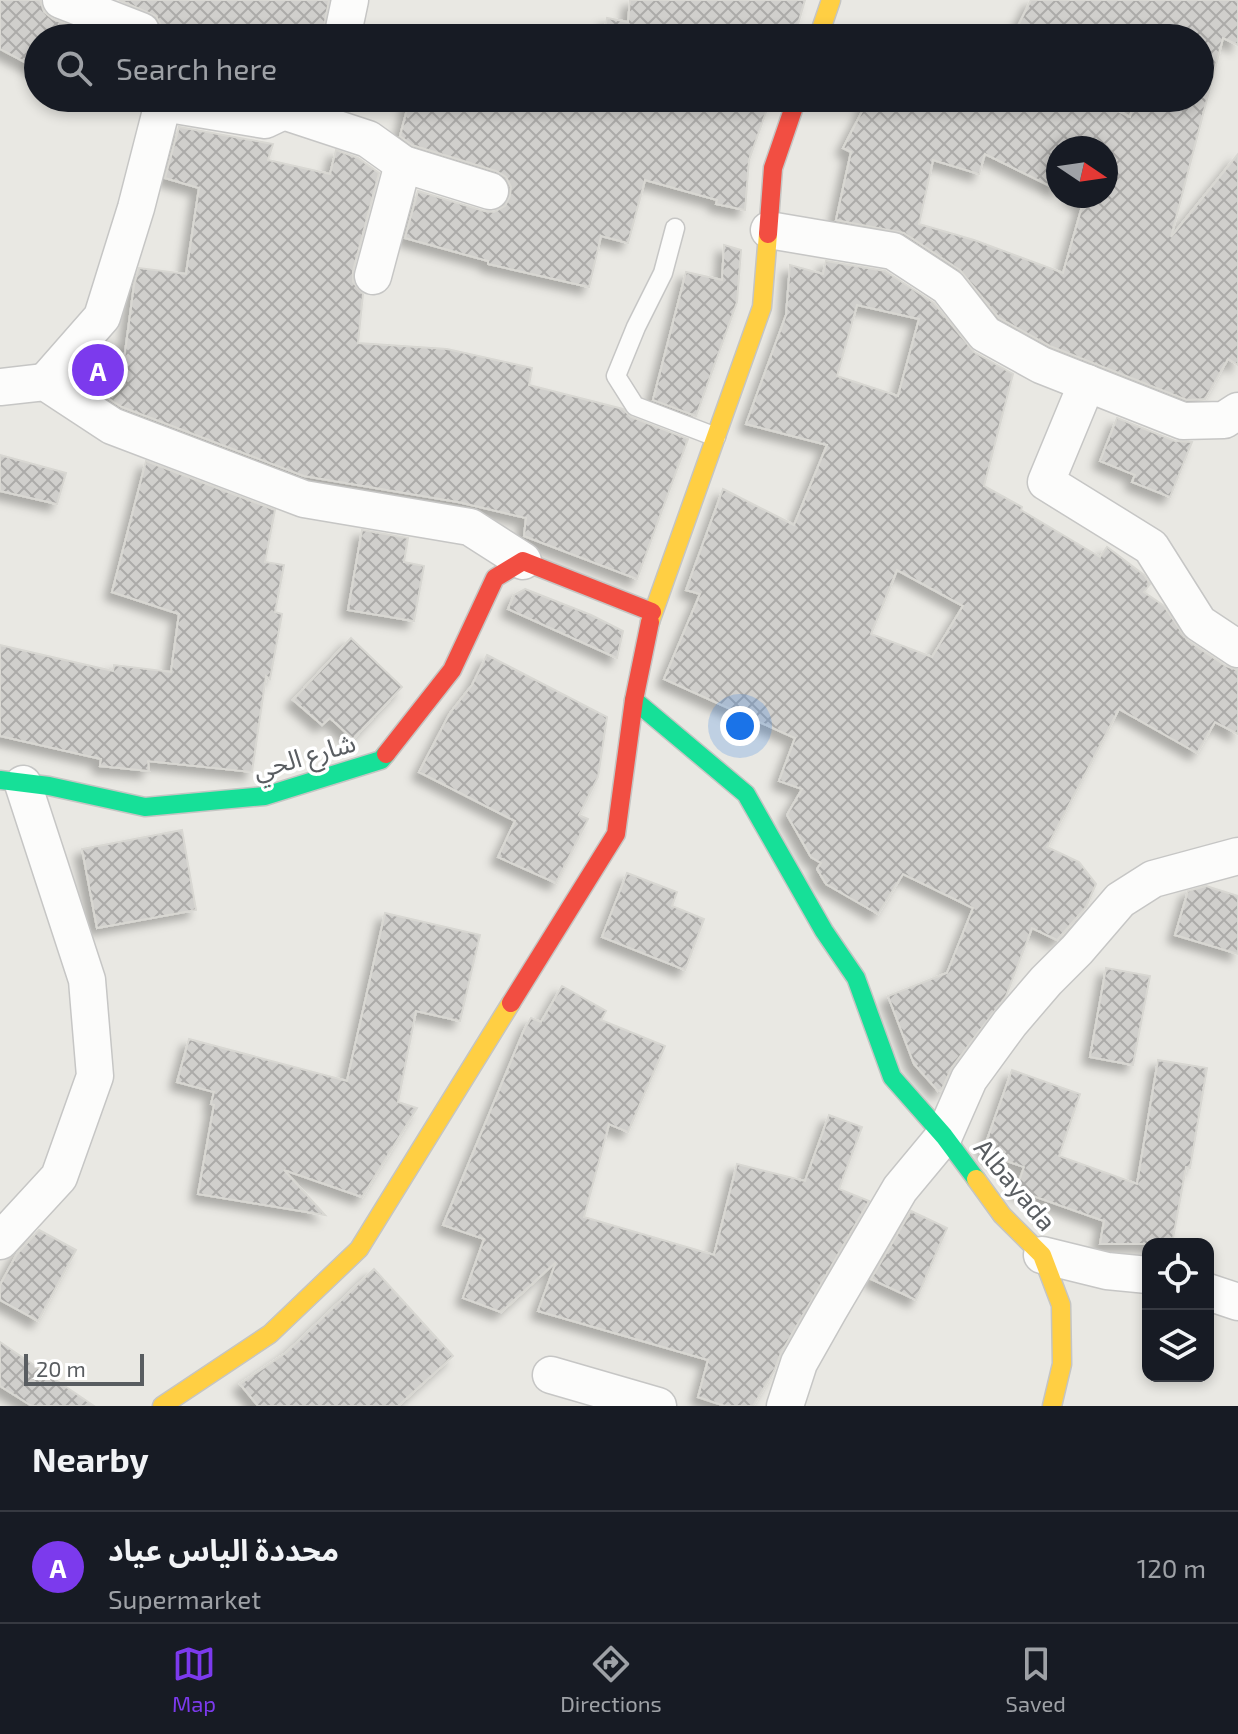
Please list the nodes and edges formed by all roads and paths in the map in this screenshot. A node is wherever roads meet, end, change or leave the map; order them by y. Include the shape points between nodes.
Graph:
1 (61, 0) edge
2 (350, 0) edge
3 (831, 0) edge
4 (123, 24) edge
5 (345, 24) edge
6 (823, 24) edge
7 (159, 112) edge
8 (224, 112) edge
9 (281, 112) edge
10 (313, 112) edge
11 (792, 112) edge
12 (403, 164) junction
13 (490, 191) dead end
14 (675, 228) dead end
15 (769, 230) junction
16 (373, 276) dead end
17 (45, 382) junction
18 (1087, 383) junction
19 (0, 387) edge
20 (1238, 411) edge
21 (716, 437) junction
22 (523, 561) junction
23 (652, 612) junction
24 (1238, 649) edge
25 (634, 700) junction
26 (12, 782) edge
27 (1238, 856) edge
28 (944, 1136) junction
29 (0, 1241) edge
30 (1042, 1255) junction
31 (1142, 1274) edge
32 (1214, 1294) edge
33 (1238, 1302) edge
34 (551, 1375) dead end
35 (162, 1406) edge
36 (658, 1406) edge
37 (785, 1406) edge
38 (1052, 1406) edge

1 - 4 street
2 - 5 street
3 - 6 street
7 - 17 street via 102,317
8 - 9 street via 265,120
10 - 12 street via 368,139
11 - 15 street via 773,168
12 - 13 street
12 - 16 street
14 - 21 lane via 663,273 616,376 635,406
15 - 18 street via 893,251 948,287 985,334
15 - 21 street via 762,307
17 - 19 street
17 - 22 street via 112,426 304,499 470,527
18 - 20 street via 1183,421 1224,420
18 - 24 street via 1046,482 1151,547 1199,623
21 - 23 street
22 - 23 street
22 - 26 street, شارع الحي via 495,578 452,670 381,760 265,796 145,807
23 - 25 street
25 - 28 street, Albayada via 746,794 856,978 892,1077
25 - 35 street via 616,834 359,1249 270,1334
26 - 29 street via 87,980 95,1076 59,1177
27 - 28 street via 1153,879 1120,900 1010,1023 969,1079
28 - 30 street, Albayada via 1002,1215
28 - 37 street via 900,1189 799,1363
30 - 31 street
30 - 38 street, Albayada via 1061,1305 1062,1364
32 - 33 street
34 - 36 street

